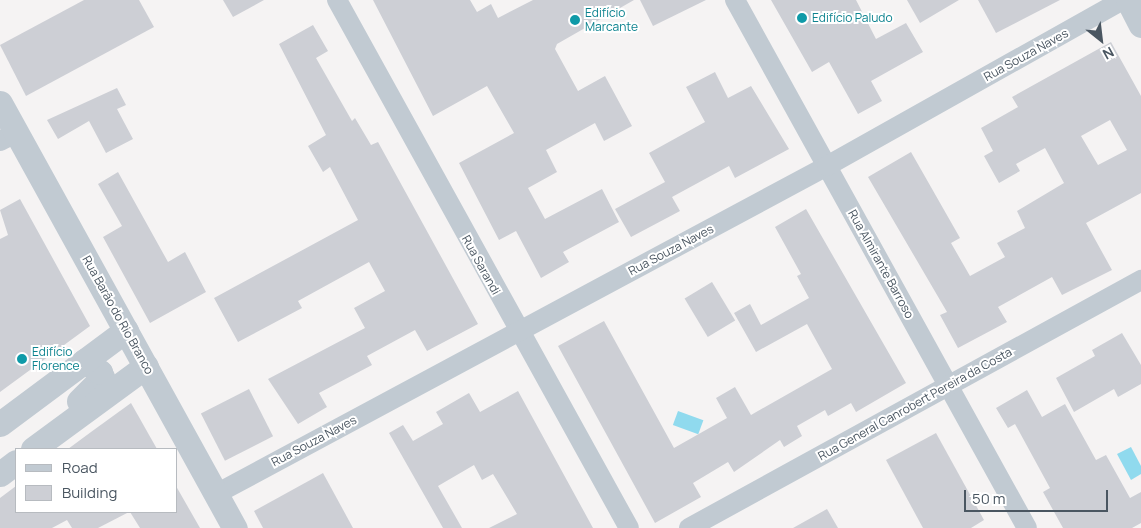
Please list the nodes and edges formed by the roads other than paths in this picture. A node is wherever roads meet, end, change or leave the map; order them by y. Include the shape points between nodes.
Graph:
1 (337, 0) edge
2 (736, 0) edge
3 (1123, 0) edge
4 (1128, 0) edge
5 (1141, 25) edge
6 (0, 103) edge
7 (8, 137) edge
8 (827, 166) junction
9 (1141, 280) edge
10 (126, 330) junction
11 (517, 332) junction
12 (85, 361) junction
13 (146, 366) junction
14 (948, 386) junction
15 (0, 424) edge
16 (30, 448) edge
17 (34, 448) edge
18 (15, 463) edge
19 (0, 474) edge
20 (216, 494) junction
21 (235, 528) edge
22 (629, 528) edge
23 (689, 528) edge
24 (1027, 528) edge

1 - 11 street, Rua Sarandi
2 - 8 street, Rua Almirante Barroso
3 - 8 street, Rua Souza Naves
4 - 5 street
6 - 7 street, Rua Barão do Rio Branco
7 - 10 street, Rua Barão do Rio Branco
8 - 11 street, Rua Souza Naves
8 - 14 street, Rua Almirante Barroso
9 - 14 street, Rua General Canrobert Pereira da Costa
10 - 12 street
10 - 13 street, Rua Barão do Rio Branco
11 - 20 street, Rua Souza Naves
11 - 22 street, Rua Sarandi
12 - 15 street
12 - 16 street via 100,372 100,385 54,419
13 - 17 street
13 - 20 street, Rua Barão do Rio Branco
14 - 23 street, Rua General Canrobert Pereira da Costa
14 - 24 street, Rua Almirante Barroso
18 - 19 street
20 - 21 street, Rua Barão do Rio Branco

